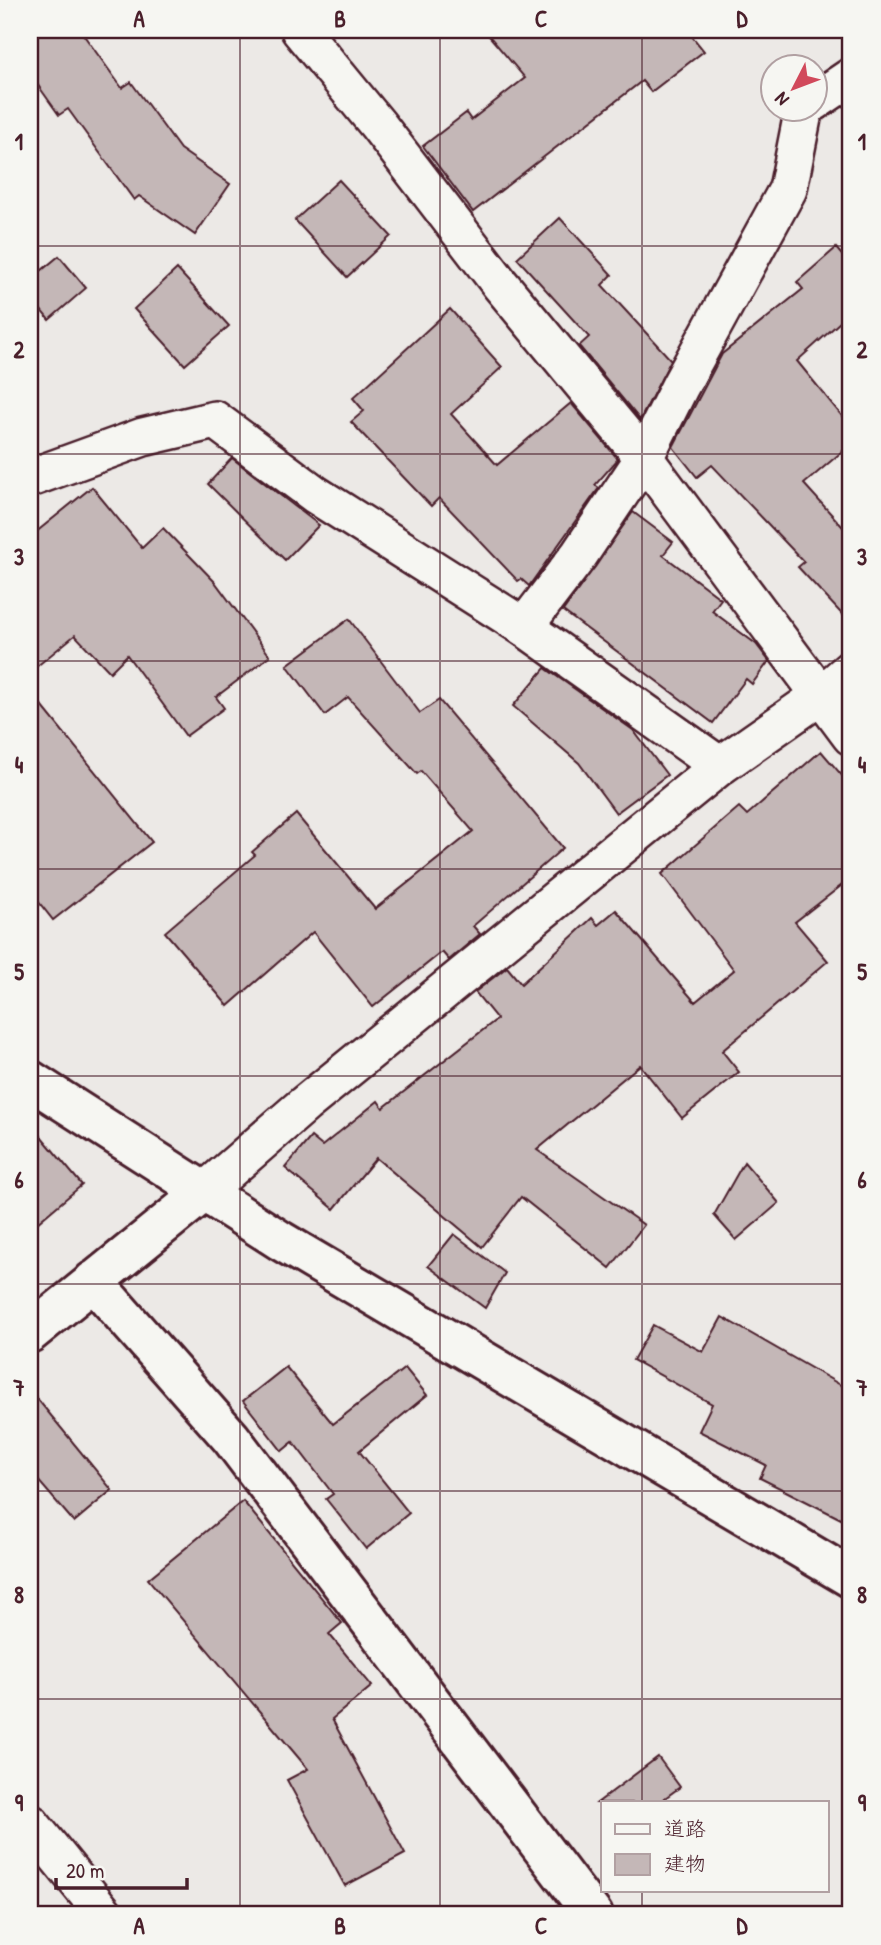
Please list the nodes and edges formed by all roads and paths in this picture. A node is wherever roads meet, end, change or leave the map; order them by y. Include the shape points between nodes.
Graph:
1 (300, 30) edge
2 (851, 77) edge
3 (828, 93) edge
4 (801, 122) edge
5 (644, 458) junction
6 (30, 478) edge
7 (524, 626) junction
8 (851, 669) edge
9 (820, 696) junction
10 (851, 736) edge
11 (720, 766) junction
12 (30, 1080) edge
13 (204, 1192) junction
14 (93, 1281) junction
15 (30, 1333) edge
16 (851, 1577) edge
17 (30, 1823) edge
18 (105, 1915) edge
19 (593, 1915) edge

1 - 5 street
2 - 3 street
4 - 5 street via 788,189
5 - 7 street
5 - 9 street
6 - 7 street via 143,437 215,420 316,495
7 - 11 street
8 - 9 street
9 - 10 street
9 - 11 street
11 - 13 street via 305,1104
12 - 13 street
13 - 14 street
13 - 16 street
14 - 15 street
14 - 19 street via 231,1438
17 - 18 street

